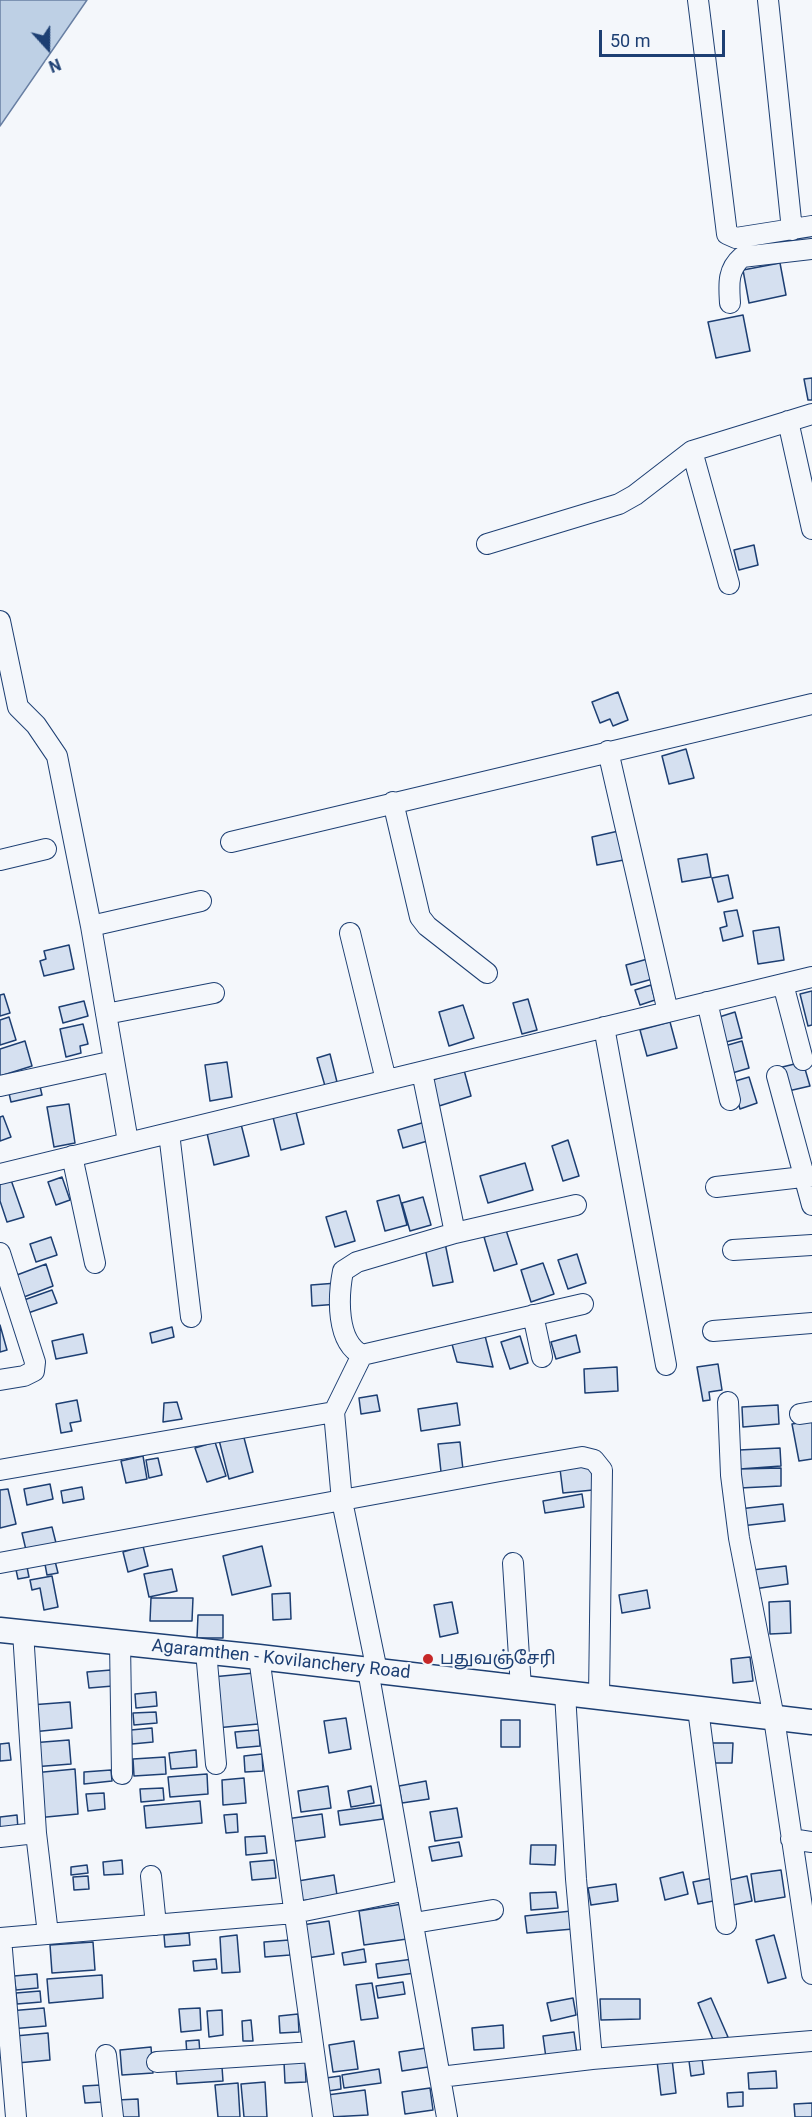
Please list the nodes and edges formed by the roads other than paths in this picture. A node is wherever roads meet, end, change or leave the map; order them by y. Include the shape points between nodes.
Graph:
1 (698, 0) edge
2 (768, 0) edge
3 (812, 226) edge
4 (792, 230) junction
5 (812, 249) edge
6 (730, 303) dead end
7 (812, 414) edge
8 (788, 422) junction
9 (692, 451) junction
10 (812, 529) edge
11 (487, 544) dead end
12 (729, 584) dead end
13 (0, 621) edge
14 (812, 704) edge
15 (608, 751) junction
16 (393, 802) junction
17 (231, 842) dead end
18 (46, 849) dead end
19 (0, 860) edge
20 (201, 901) dead end
21 (91, 926) junction
22 (350, 933) dead end
23 (488, 973) dead end
24 (812, 977) edge
25 (783, 984) junction
26 (214, 993) dead end
27 (707, 1002) junction
28 (668, 1012) junction
29 (106, 1014) junction
30 (604, 1027) junction
31 (803, 1060) dead end
32 (114, 1061) junction
33 (422, 1072) junction
34 (777, 1076) dead end
35 (386, 1080) junction
36 (0, 1086) edge
37 (730, 1100) dead end
38 (169, 1133) junction
39 (128, 1142) junction
40 (72, 1156) junction
41 (0, 1174) edge
42 (808, 1176) edge
43 (716, 1187) dead end
44 (812, 1204) edge
45 (576, 1205) dead end
46 (455, 1233) junction
47 (812, 1245) edge
48 (733, 1250) dead end
49 (0, 1253) edge
50 (95, 1263) dead end
51 (583, 1304) dead end
52 (533, 1315) junction
53 (191, 1317) dead end
54 (812, 1323) edge
55 (713, 1331) dead end
56 (362, 1355) junction
57 (542, 1357) dead end
58 (666, 1365) dead end
59 (0, 1380) edge
60 (728, 1402) dead end
61 (334, 1412) junction
62 (0, 1470) edge
63 (342, 1501) junction
64 (0, 1563) edge
65 (513, 1563) dead end
66 (11, 1631) edge
67 (120, 1642) junction
68 (207, 1651) junction
69 (259, 1657) junction
70 (373, 1670) junction
71 (520, 1688) junction
72 (565, 1693) junction
73 (599, 1697) junction
74 (698, 1709) junction
75 (774, 1718) junction
76 (812, 1722) edge
77 (216, 1764) dead end
78 (122, 1774) dead end
79 (36, 1833) junction
80 (0, 1837) edge
81 (791, 1839) junction
82 (812, 1842) edge
83 (151, 1876) dead end
84 (407, 1890) junction
85 (493, 1910) dead end
86 (294, 1913) junction
87 (414, 1923) junction
88 (726, 1924) dead end
89 (156, 1925) junction
90 (48, 1934) junction
91 (0, 1938) edge
92 (812, 1974) edge
93 (812, 2041) edge
94 (314, 2052) junction
95 (106, 2055) dead end
96 (592, 2059) junction
97 (157, 2062) dead end
98 (440, 2077) junction
99 (16, 2117) edge
100 (113, 2117) edge
101 (323, 2117) edge
102 (447, 2117) edge

1 - 4 street via 727,234 736,238
2 - 4 street
3 - 4 street
5 - 6 street via 742,257 731,270
7 - 8 street
8 - 9 street
8 - 10 street
9 - 11 street via 619,504
9 - 12 street
13 - 21 street via 18,707 57,756
14 - 15 street
15 - 16 street
15 - 28 street
16 - 17 street
16 - 23 street via 420,917
18 - 19 street
20 - 21 street
21 - 29 street
22 - 35 street
24 - 25 street
25 - 27 street
25 - 31 street
26 - 29 street
27 - 28 street
27 - 37 street
28 - 30 street
29 - 32 street
30 - 33 street
30 - 58 street
32 - 36 street
32 - 39 street
33 - 35 street
33 - 46 street
34 - 42 street
35 - 38 street
38 - 39 street
38 - 53 street
39 - 40 street
40 - 41 street
40 - 50 street
42 - 43 street
42 - 44 street
45 - 46 street
46 - 56 street via 357,1262 343,1271 345,1339 352,1350
47 - 48 street
49 - 59 street via 35,1362 34,1371
51 - 52 street
52 - 56 street
52 - 57 street
54 - 55 street
56 - 61 street
60 - 75 street via 731,1475 740,1538
61 - 62 street
61 - 63 street
63 - 64 street
63 - 70 street
63 - 73 street via 582,1457 594,1460 602,1470
65 - 71 street
66 - 67 main road, Agaramthen - Kovilanchery Road
66 - 79 street
67 - 68 main road, Agaramthen - Kovilanchery Road
67 - 78 street
68 - 69 main road, Agaramthen - Kovilanchery Road
68 - 77 street
69 - 70 main road, Agaramthen - Kovilanchery Road
69 - 86 street
70 - 71 main road, Agaramthen - Kovilanchery Road
70 - 84 street
71 - 72 main road, Agaramthen - Kovilanchery Road
72 - 73 main road, Agaramthen - Kovilanchery Road
72 - 96 street
73 - 74 main road, Agaramthen - Kovilanchery Road
74 - 75 main road, Agaramthen - Kovilanchery Road
74 - 88 street
75 - 76 main road, Agaramthen - Kovilanchery Road
75 - 81 street
79 - 80 street
79 - 90 street
81 - 82 street
81 - 92 street
83 - 89 street
84 - 86 street
84 - 87 street
85 - 87 street
86 - 89 street
86 - 94 street
87 - 98 street
89 - 90 street
90 - 91 street
91 - 99 street
93 - 96 street
94 - 97 street
94 - 101 street
95 - 100 street
96 - 98 street
98 - 102 street

